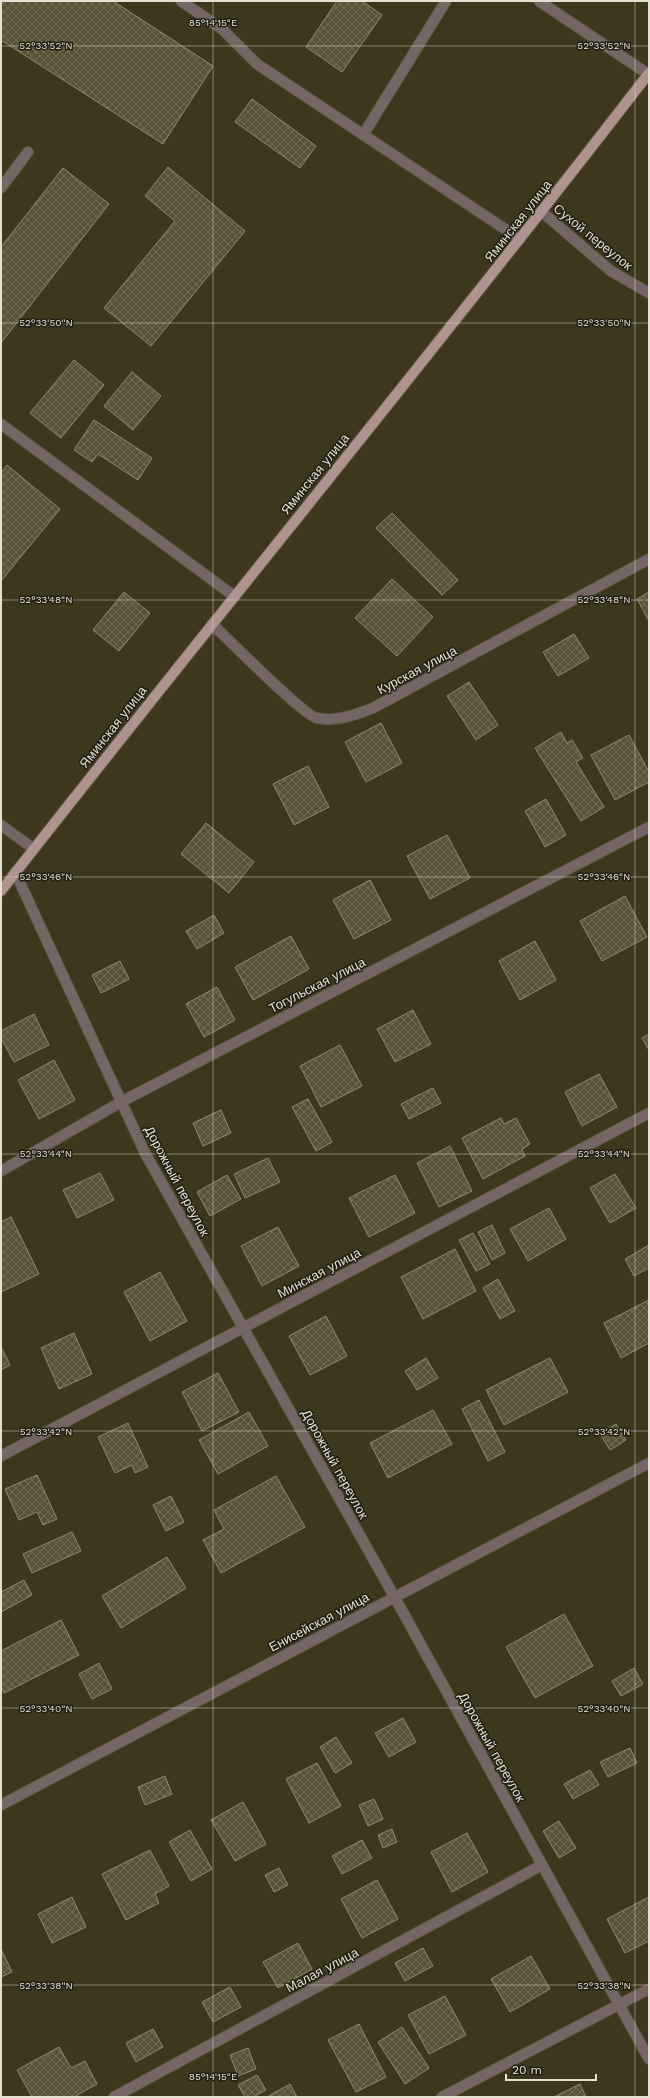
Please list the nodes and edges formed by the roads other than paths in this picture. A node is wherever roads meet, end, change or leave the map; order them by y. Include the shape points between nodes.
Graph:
1 (181, 1) edge
2 (446, 1) edge
3 (539, 1) edge
4 (649, 74) edge
5 (363, 134) junction
6 (28, 152) dead end
7 (1, 188) edge
8 (542, 212) junction
9 (520, 239) junction
10 (649, 293) edge
11 (3, 429) edge
12 (649, 559) edge
13 (234, 596) junction
14 (212, 624) junction
15 (1, 825) edge
16 (649, 827) edge
17 (34, 849) junction
18 (15, 872) junction
19 (1, 891) edge
20 (121, 1102) junction
21 (649, 1113) edge
22 (1, 1171) edge
23 (243, 1328) junction
24 (1, 1456) edge
25 (649, 1463) edge
26 (394, 1596) junction
27 (1, 1805) edge
28 (542, 1865) junction
29 (649, 1989) edge
30 (619, 2005) junction
31 (649, 2059) edge
32 (114, 2097) edge
33 (442, 2097) edge

1 - 5 street via 222,29 257,64
2 - 5 street
3 - 4 street
4 - 8 main road, Яминская улица
5 - 9 street
6 - 7 street
8 - 9 main road, Яминская улица
8 - 10 street, Сухой переулок via 611,271
9 - 13 main road, Яминская улица
11 - 13 street
12 - 14 street, Курская улица via 373,708 353,716 331,720 314,718
13 - 14 main road, Яминская улица
14 - 17 main road, Яминская улица
15 - 17 street
16 - 20 street, Тогульская улица
17 - 18 main road, Яминская улица
18 - 19 main road, Яминская улица
18 - 20 street, Дорожный переулок
20 - 22 street, Тогульская улица
20 - 23 street, Дорожный переулок via 144,1153
21 - 23 street, Минская улица
23 - 24 street, Минская улица
23 - 26 street, Дорожный переулок
25 - 26 street, Енисейская улица
26 - 27 street, Енисейская улица
26 - 28 street, Дорожный переулок
28 - 30 street, Дорожный переулок
28 - 32 street, Малая улица
29 - 30 street
30 - 31 street, Дорожный переулок
30 - 33 street

